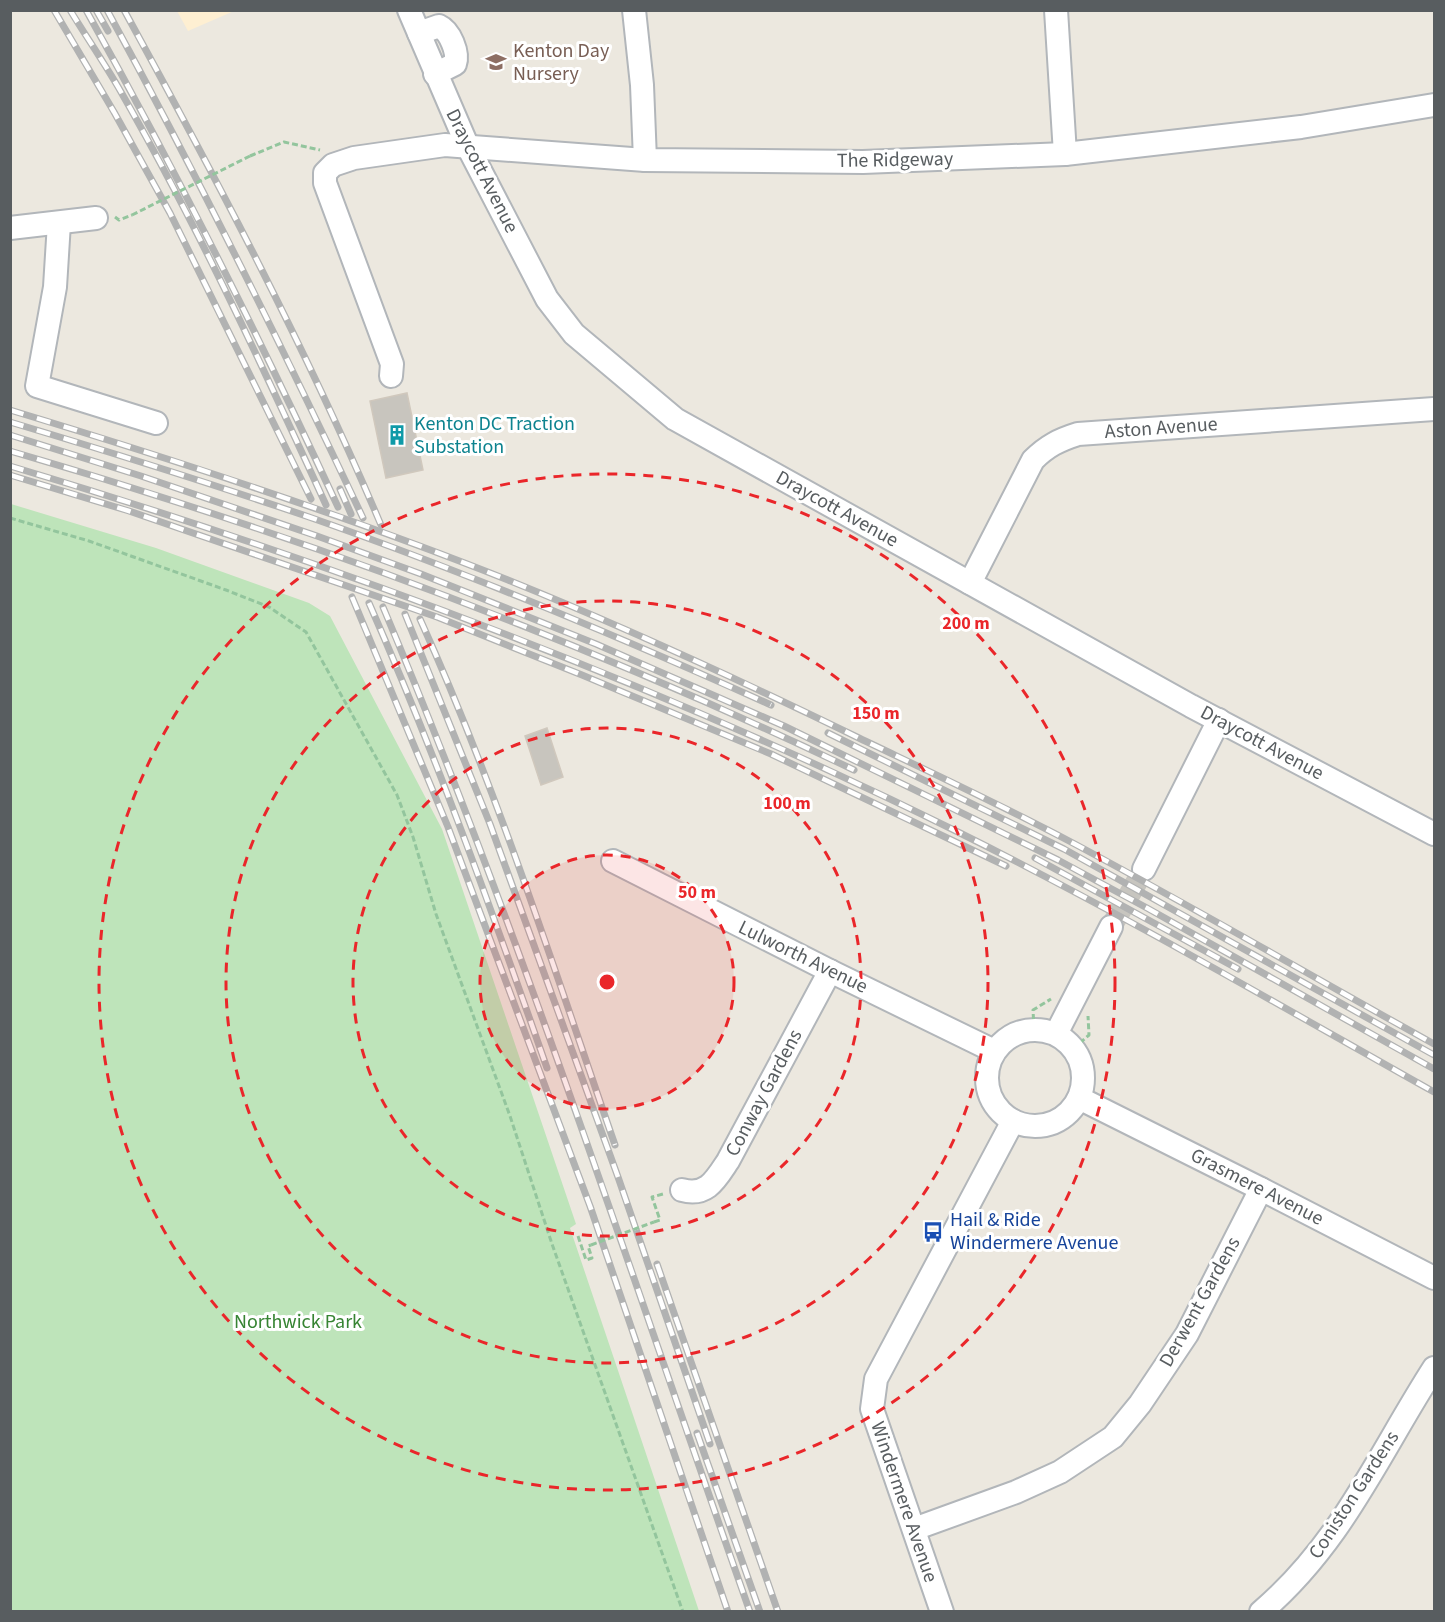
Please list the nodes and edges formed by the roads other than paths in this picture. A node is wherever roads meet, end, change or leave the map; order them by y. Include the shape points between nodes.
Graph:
1 (409, 10) edge
2 (634, 10) edge
3 (1056, 10) edge
4 (1434, 105) edge
5 (467, 145) junction
6 (1065, 154) junction
7 (645, 160) junction
8 (96, 218) dead end
9 (59, 223) junction
10 (10, 228) edge
11 (391, 376) dead end
12 (1434, 409) edge
13 (156, 423) dead end
14 (970, 583) junction
15 (1219, 720) junction
16 (1434, 834) edge
17 (613, 861) dead end
18 (1144, 869) tunnel mouth
19 (1111, 927) tunnel mouth
20 (830, 971) junction
21 (1056, 1034) junction
22 (994, 1051) junction
23 (1079, 1098) junction
24 (1013, 1121) junction
25 (1261, 1189) junction
26 (682, 1190) dead end
27 (1434, 1278) edge
28 (1434, 1368) edge
29 (914, 1529) junction
30 (942, 1611) edge
31 (1260, 1611) edge

1 - 5 street, Draycott Avenue
2 - 7 street
3 - 6 street
4 - 6 street, The Ridgeway via 1301,127
5 - 7 street, The Ridgeway
5 - 11 street, The Ridgeway via 354,158 333,165 325,173 325,183 392,364
5 - 14 street, Draycott Avenue via 547,298 574,334 675,419
6 - 7 street, The Ridgeway via 863,162
8 - 9 street
9 - 10 street
9 - 13 street via 55,287 37,386
12 - 14 street, Aston Avenue via 1078,434 1061,440 1033,460
14 - 15 street, Draycott Avenue
15 - 16 street, Draycott Avenue
15 - 18 street
17 - 20 street, Lulworth Avenue
19 - 21 street
20 - 22 street, Lulworth Avenue
20 - 26 street, Conway Gardens via 713,1184 692,1193
21 - 22 street via 1034,1029 1017,1032
21 - 23 street via 1070,1044 1079,1058 1083,1075
22 - 24 street via 986,1080 990,1097 999,1111
23 - 24 street via 1055,1122 1039,1126
23 - 25 street, Grasmere Avenue
24 - 29 street, Windermere Avenue via 876,1379 872,1409
25 - 27 street, Grasmere Avenue
25 - 29 street, Derwent Gardens via 1187,1334 1113,1437 1060,1472
28 - 31 street, Coniston Gardens via 1379,1464 1326,1543 1301,1574
29 - 30 street, Windermere Avenue

